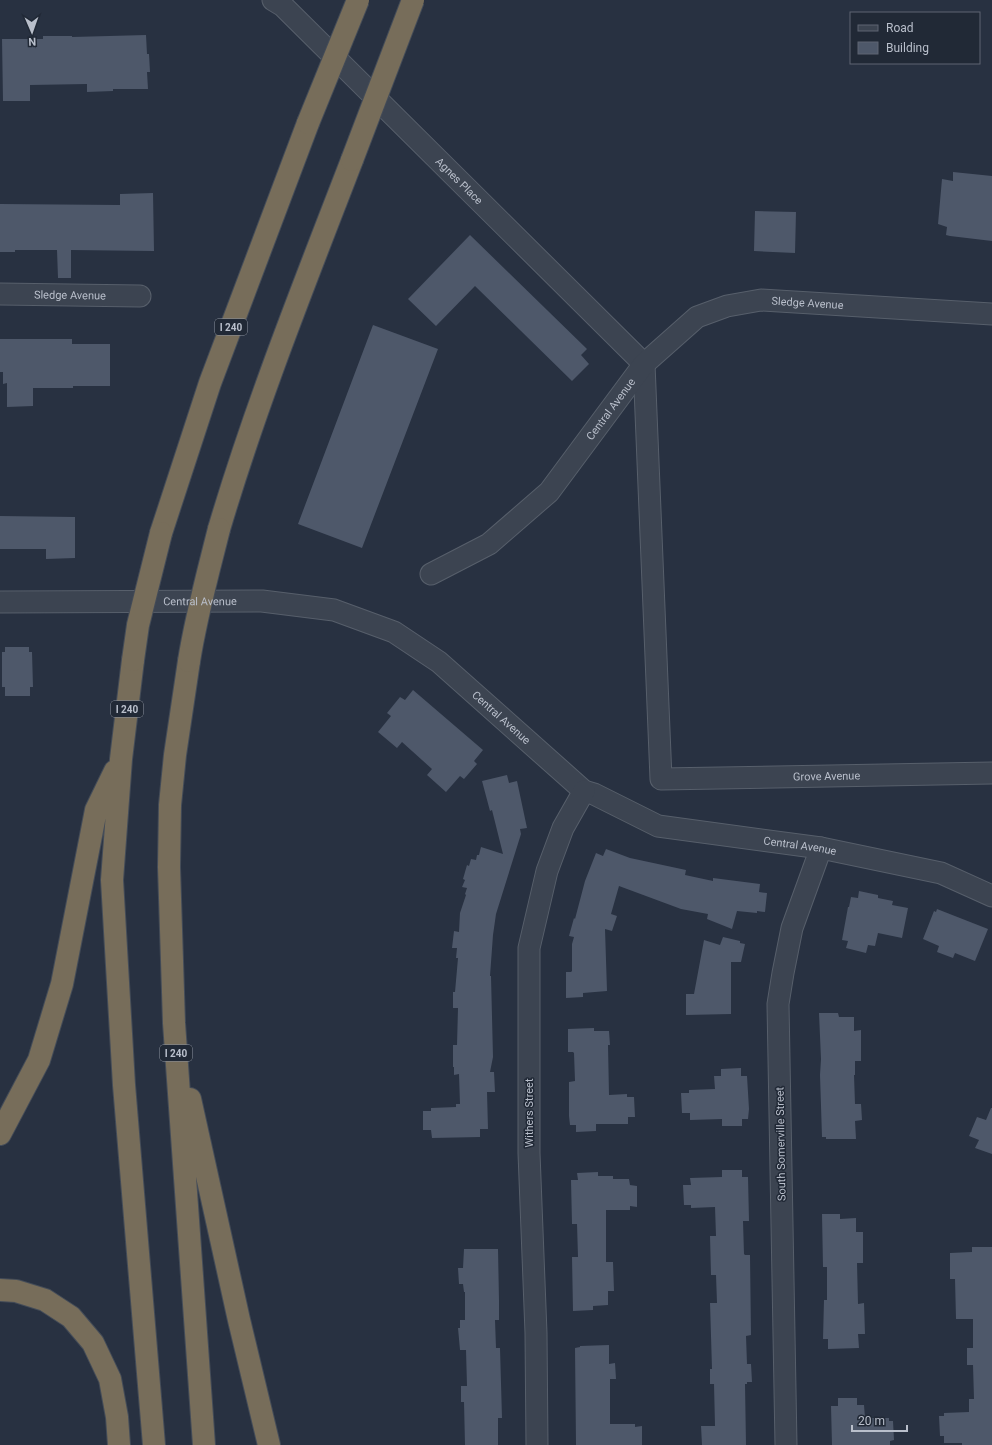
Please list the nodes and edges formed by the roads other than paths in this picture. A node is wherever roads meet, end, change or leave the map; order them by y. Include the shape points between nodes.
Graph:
1 (273, 0) edge
2 (358, 0) edge
3 (413, 0) edge
4 (0, 294) edge
5 (140, 296) dead end
6 (992, 314) edge
7 (644, 364) junction
8 (431, 574) dead end
9 (0, 602) edge
10 (121, 759) junction
11 (992, 773) edge
12 (584, 790) junction
13 (821, 848) junction
14 (992, 896) edge
15 (174, 1023) junction
16 (0, 1134) edge
17 (0, 1290) edge
18 (119, 1445) edge
19 (154, 1445) edge
20 (204, 1445) edge
21 (269, 1445) edge
22 (538, 1445) edge
23 (786, 1445) edge

1 - 7 street, Agnes Place via 283,6
2 - 10 highway, I 240, bridge via 308,123 210,383 161,533 138,625
3 - 15 highway, I 240, bridge via 235,475 202,595 189,661 170,805 169,867
4 - 5 street, Sledge Avenue
6 - 7 street, Sledge Avenue via 761,300 726,306 697,317
7 - 8 street, Central Avenue via 549,492 490,544
7 - 11 street, Grove Avenue via 662,779
9 - 12 street, Central Avenue via 262,601 334,610 394,632 439,662
10 - 16 highway via 96,810 62,984 38,1060
10 - 19 highway, I 240 via 112,880 124,1085
12 - 13 street, Central Avenue via 658,826
12 - 22 street, Withers Street via 563,828 547,871 529,948 529,1153
13 - 14 street, Central Avenue via 941,873
13 - 23 street, South Somerville Street via 792,928 778,1004
15 - 20 highway, I 240
15 - 21 highway
17 - 18 highway via 16,1291 45,1300 71,1317 94,1343 110,1379

